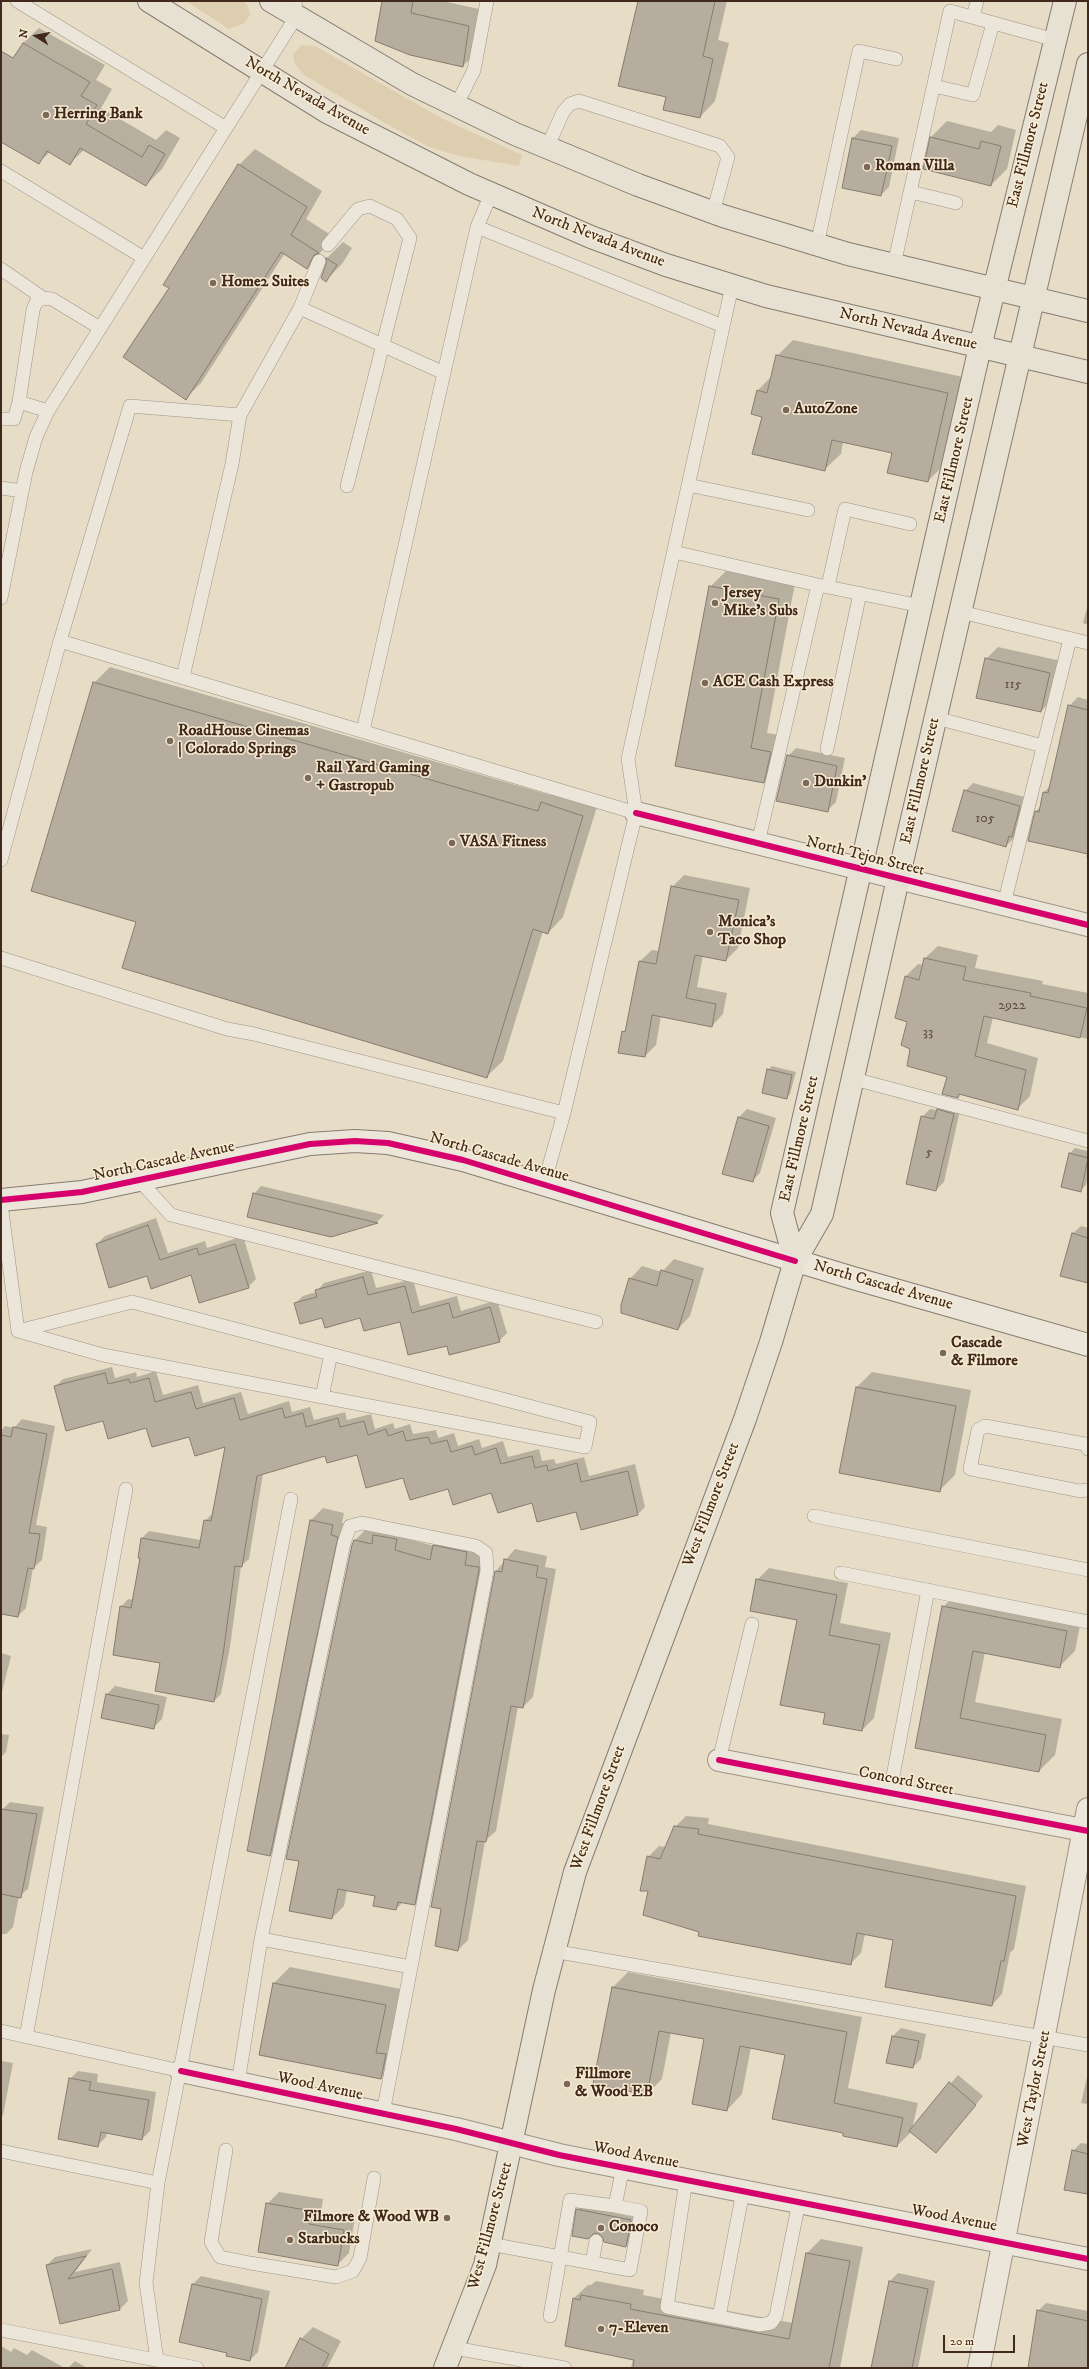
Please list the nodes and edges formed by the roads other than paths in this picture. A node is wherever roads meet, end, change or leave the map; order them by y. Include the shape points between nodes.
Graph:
1 (17, 1) edge
2 (149, 1) edge
3 (271, 1) edge
4 (487, 1) edge
5 (977, 1) edge
6 (1064, 1) edge
7 (295, 9) edge
8 (973, 17) junction
9 (992, 23) junction
10 (1055, 40) junction
11 (896, 59) dead end
12 (1088, 64) edge
13 (262, 71) junction
14 (934, 86) junction
15 (456, 106) junction
16 (226, 128) junction
17 (547, 148) junction
18 (1, 171) edge
19 (911, 192) junction
20 (491, 194) junction
21 (956, 203) dead end
22 (713, 213) junction
23 (477, 227) junction
24 (328, 245) dead end
25 (817, 245) junction
26 (144, 258) junction
27 (319, 261) dead end
28 (894, 265) junction
29 (1, 269) edge
30 (732, 286) junction
31 (994, 289) junction
32 (43, 298) junction
33 (1034, 298) junction
34 (300, 308) junction
35 (1088, 311) edge
36 (723, 326) junction
37 (100, 328) junction
38 (383, 345) junction
39 (980, 347) junction
40 (1020, 356) junction
41 (1088, 372) edge
42 (444, 373) junction
43 (19, 402) junction
44 (48, 411) junction
45 (240, 415) junction
46 (1, 419) edge
47 (688, 485) junction
48 (346, 486) dead end
49 (1, 488) edge
50 (22, 491) junction
51 (808, 510) dead end
52 (910, 524) dead end
53 (674, 552) junction
54 (823, 586) junction
55 (860, 593) junction
56 (1, 598) edge
57 (921, 606) junction
58 (961, 612) junction
59 (1070, 638) junction
60 (60, 641) junction
61 (1088, 643) edge
62 (183, 677) junction
63 (936, 718) junction
64 (363, 731) junction
65 (1043, 746) junction
66 (827, 749) dead end
67 (636, 813) junction
68 (758, 843) junction
69 (1, 860) edge
70 (861, 869) junction
71 (898, 879) junction
72 (1004, 904) junction
73 (1088, 925) edge
74 (1, 958) edge
75 (854, 1079) junction
76 (564, 1113) junction
77 (1088, 1141) edge
78 (140, 1181) junction
79 (544, 1184) junction
80 (1, 1200) edge
81 (1, 1204) edge
82 (794, 1261) junction
83 (596, 1322) dead end
84 (18, 1331) junction
85 (1088, 1345) edge
86 (331, 1354) junction
87 (322, 1397) junction
88 (1088, 1449) edge
89 (126, 1489) dead end
90 (1088, 1490) edge
91 (291, 1499) dead end
92 (814, 1516) dead end
93 (1088, 1570) edge
94 (841, 1573) dead end
95 (928, 1590) junction
96 (1088, 1622) edge
97 (752, 1624) dead end
98 (719, 1760) joint
99 (890, 1792) junction
100 (1088, 1809) edge
101 (1086, 1831) edge
102 (261, 1939) junction
103 (553, 1951) junction
104 (411, 1967) junction
105 (1, 2031) edge
106 (1044, 2036) junction
107 (26, 2037) junction
108 (1088, 2045) edge
109 (181, 2071) junction
110 (238, 2083) junction
111 (383, 2114) junction
112 (512, 2142) junction
113 (1, 2150) edge
114 (226, 2150) dead end
115 (623, 2167) junction
116 (374, 2178) dead end
117 (686, 2180) junction
118 (158, 2183) junction
119 (744, 2191) junction
120 (799, 2202) junction
121 (606, 2208) junction
122 (596, 2241) dead end
123 (1005, 2243) junction
124 (490, 2244) junction
125 (560, 2257) junction
126 (1088, 2259) edge
127 (592, 2263) junction
128 (550, 2316) dead end
129 (719, 2317) junction
130 (1, 2330) edge
131 (454, 2348) junction
132 (157, 2360) junction
133 (197, 2368) edge
134 (445, 2368) edge
135 (565, 2368) edge
136 (979, 2368) edge

1 - 16 lane
2 - 13 main road, North Nevada Avenue
3 - 7 main road
4 - 15 lane via 474,70
5 - 8 lane
6 - 10 main road, East Fillmore Street
7 - 13 lane
7 - 15 main road via 412,84
8 - 9 lane
8 - 14 lane via 950,11
9 - 10 lane
9 - 14 lane via 973,95
10 - 31 main road, East Fillmore Street
11 - 25 lane via 859,51
12 - 33 main road, East Fillmore Street
13 - 16 lane
13 - 20 main road, North Nevada Avenue via 327,112
14 - 19 lane
15 - 17 main road
16 - 26 lane
17 - 22 main road
17 - 22 lane via 563,112 570,104 580,101 720,146 728,157
18 - 26 lane
19 - 21 lane
19 - 28 lane
20 - 23 lane
20 - 30 main road, North Nevada Avenue via 614,246
22 - 25 main road
23 - 36 lane
23 - 42 lane
24 - 38 lane via 358,209 370,206 397,219 410,238
25 - 28 main road
26 - 37 lane
27 - 34 lane
28 - 31 main road
29 - 32 lane
30 - 36 lane
30 - 39 main road, North Nevada Avenue
31 - 33 main road
31 - 39 main road, East Fillmore Street
32 - 37 lane via 52,299
32 - 43 lane via 36,302 33,310
33 - 35 main road
33 - 40 main road, East Fillmore Street
34 - 38 lane
34 - 45 lane
36 - 47 lane
37 - 44 lane
38 - 42 lane
38 - 48 lane
39 - 40 main road, North Nevada Avenue
39 - 57 main road, East Fillmore Street
40 - 41 main road, North Nevada Avenue
40 - 58 main road, East Fillmore Street
42 - 64 lane
43 - 44 lane
43 - 46 lane via 14,419
44 - 50 lane via 36,437
45 - 60 lane via 130,406
45 - 62 lane via 232,464
47 - 51 lane
47 - 53 lane
49 - 50 lane
50 - 56 lane
52 - 54 lane via 845,509
53 - 54 lane
53 - 67 lane via 628,759
54 - 55 lane
54 - 68 lane
55 - 57 lane
55 - 66 lane
57 - 70 main road, East Fillmore Street
58 - 59 lane
58 - 63 main road, East Fillmore Street
59 - 61 lane
59 - 65 lane
60 - 62 lane
60 - 69 lane
62 - 64 lane
63 - 65 lane
63 - 71 main road, East Fillmore Street
64 - 67 lane
65 - 72 lane
67 - 68 street, North Tejon Street
67 - 76 lane
68 - 70 street, North Tejon Street
70 - 71 street, North Tejon Street
70 - 82 main road, East Fillmore Street via 782,1213
71 - 72 street, North Tejon Street
71 - 75 main road, East Fillmore Street
72 - 73 street, North Tejon Street
74 - 76 lane via 228,1029
75 - 77 lane
75 - 82 main road, East Fillmore Street via 822,1214
76 - 79 lane
78 - 79 street, North Cascade Avenue via 310,1144 356,1141 388,1143 425,1150
78 - 80 street, North Cascade Avenue via 82,1192
78 - 83 lane via 171,1215
79 - 82 street, North Cascade Avenue
81 - 84 lane
82 - 85 street, North Cascade Avenue
82 - 103 main road, West Fillmore Street via 747,1413 595,1815 575,1872
84 - 86 lane via 132,1302
84 - 87 lane via 102,1355
86 - 87 lane
86 - 87 lane via 590,1422 585,1447
88 - 90 lane via 1085,1444 985,1426 978,1430 970,1469 1080,1491
89 - 107 lane
91 - 109 lane
92 - 93 lane
94 - 95 lane
95 - 96 lane
95 - 99 lane
97 - 98 lane
98 - 99 street, Concord Street
99 - 101 street, Concord Street
100 - 101 street, West Taylor Street
101 - 106 street, West Taylor Street
102 - 104 lane
102 - 104 lane via 344,1543 350,1526 362,1522 476,1546 486,1553 487,1571
102 - 110 lane
103 - 106 lane
103 - 112 main road, West Fillmore Street
104 - 111 lane
105 - 107 lane
106 - 108 lane
106 - 123 street, West Taylor Street
107 - 109 lane
109 - 110 street, Wood Avenue
109 - 118 lane
110 - 111 street, Wood Avenue
111 - 112 street, Wood Avenue
112 - 115 street, Wood Avenue via 559,2155
112 - 124 main road, West Fillmore Street
113 - 118 lane
114 - 116 lane via 211,2242 220,2257 250,2263 336,2277 353,2271 360,2258
115 - 117 street, Wood Avenue
115 - 121 lane
117 - 119 street, Wood Avenue
117 - 129 lane via 667,2307
118 - 132 lane via 146,2283
119 - 120 street, Wood Avenue
119 - 129 lane
120 - 123 street, Wood Avenue
120 - 129 lane via 776,2316 771,2323 760,2325
121 - 125 lane via 570,2200
121 - 127 lane via 641,2211 630,2270
122 - 127 lane
123 - 126 street, Wood Avenue
123 - 136 street, West Taylor Street
124 - 125 lane
124 - 131 main road, West Fillmore Street
125 - 127 lane
125 - 128 lane
130 - 132 lane
131 - 134 main road, West Fillmore Street
131 - 135 lane
132 - 133 lane

